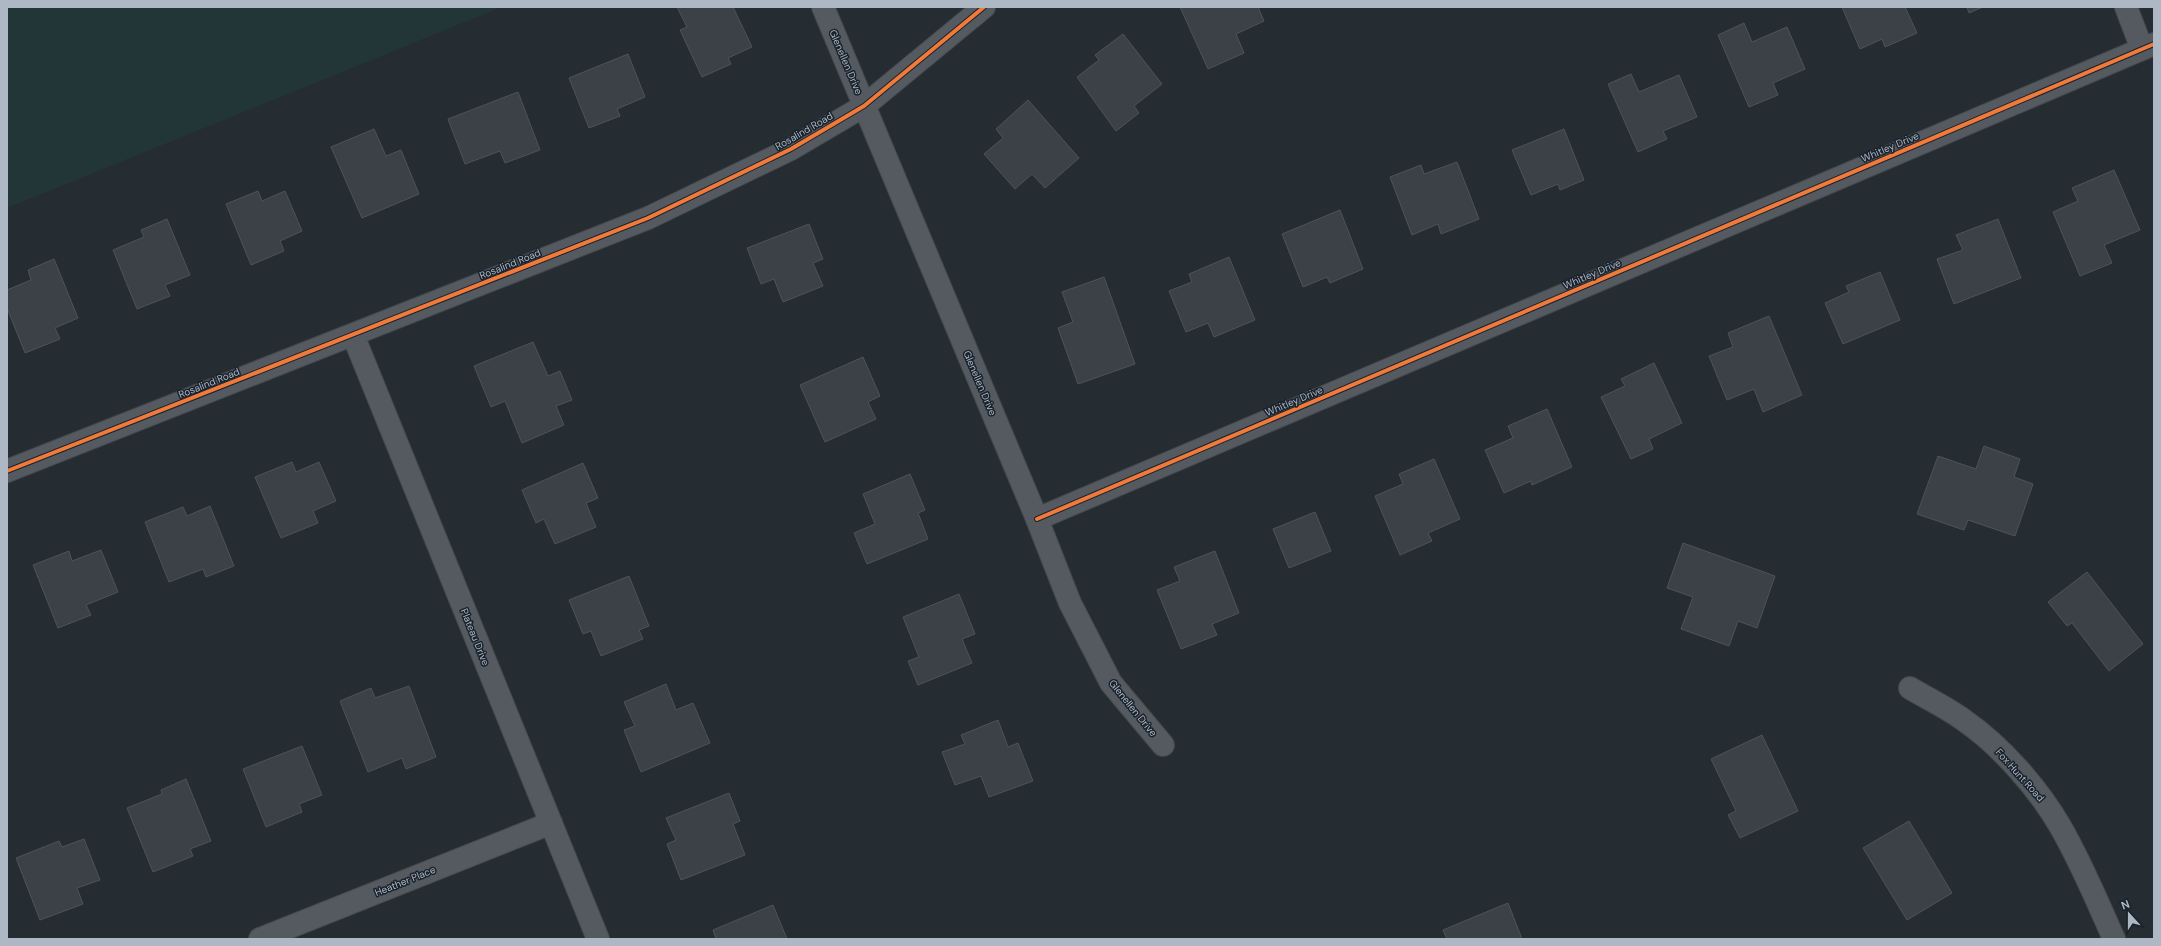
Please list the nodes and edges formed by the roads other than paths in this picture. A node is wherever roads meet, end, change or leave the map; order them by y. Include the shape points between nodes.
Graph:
1 (823, 7) edge
2 (984, 7) edge
3 (2126, 7) edge
4 (2148, 46) edge
5 (864, 106) junction
6 (353, 334) junction
7 (7, 471) edge
8 (1037, 519) junction
9 (1910, 688) dead end
10 (1163, 745) dead end
11 (551, 822) junction
12 (260, 939) edge
13 (598, 939) edge
14 (2114, 939) edge

1 - 5 street, Glenellen Drive
2 - 5 street, Rosalind Road
3 - 4 street
4 - 8 street, Whitley Drive
5 - 6 street, Rosalind Road via 791,149 648,218
5 - 8 street, Glenellen Drive
6 - 7 street, Rosalind Road
6 - 11 street, Plateau Drive
8 - 10 street, Glenellen Drive via 1070,602 1111,683
9 - 14 street, Fox Hunt Road via 1965,721 2005,756 2037,792 2064,832
11 - 12 street, Heather Place
11 - 13 street, Plateau Drive

